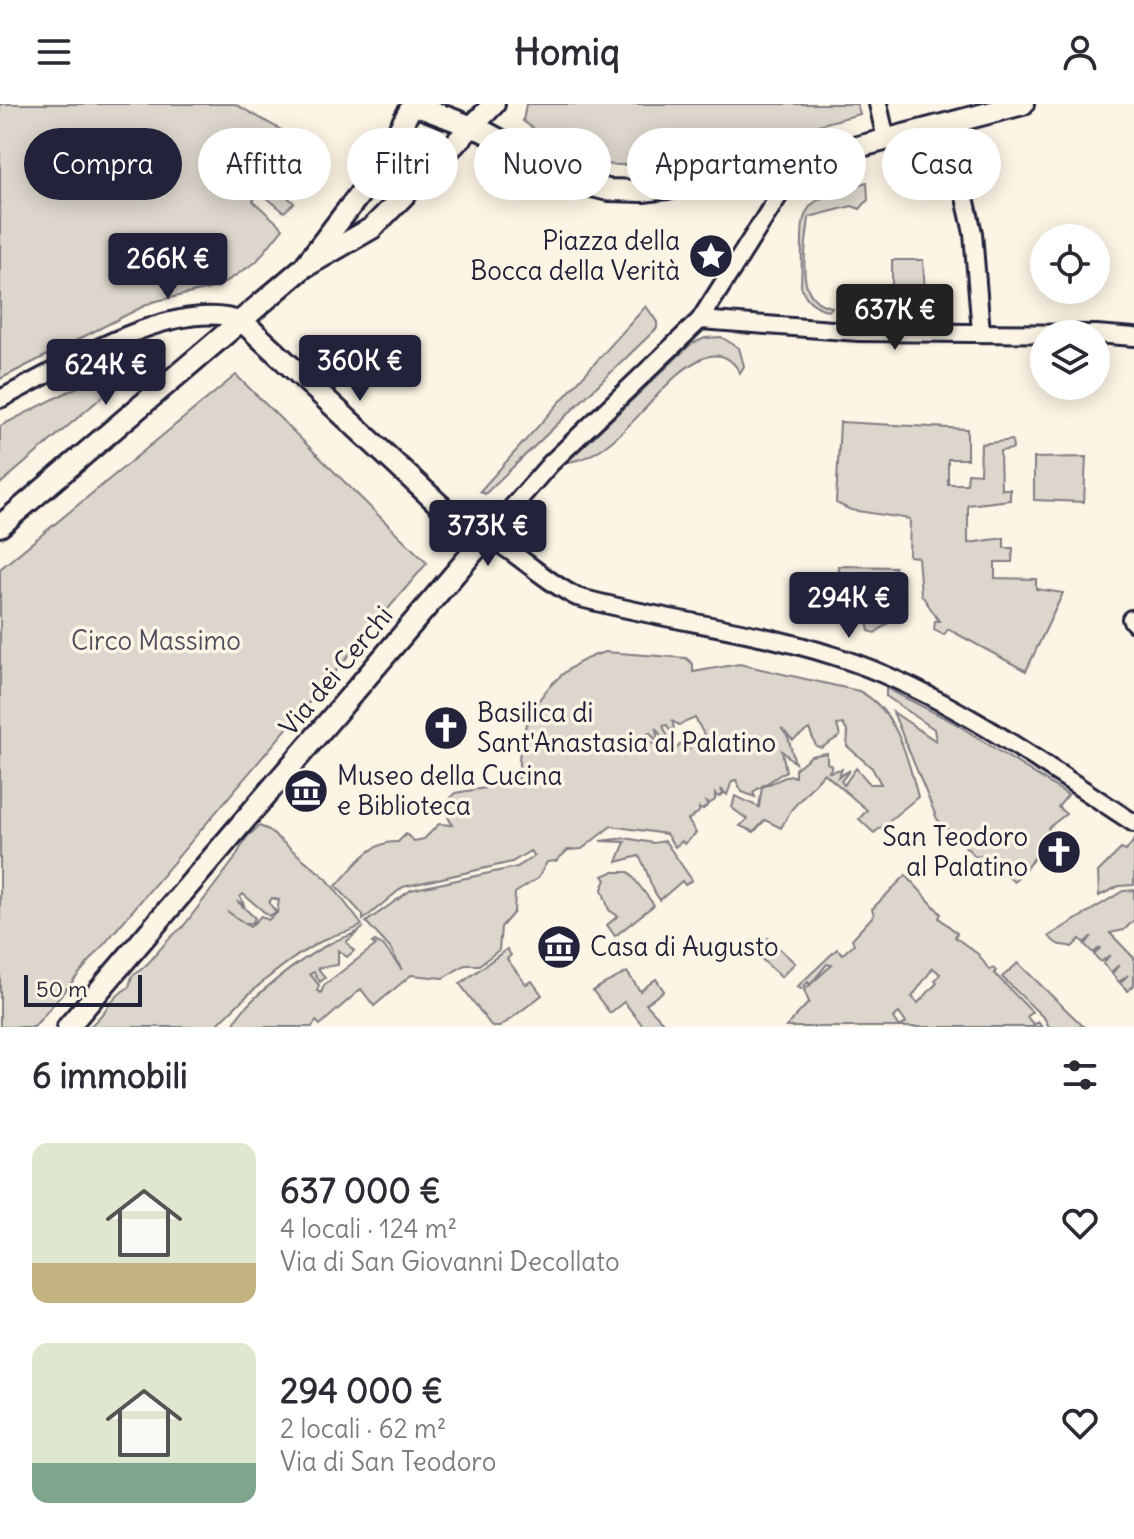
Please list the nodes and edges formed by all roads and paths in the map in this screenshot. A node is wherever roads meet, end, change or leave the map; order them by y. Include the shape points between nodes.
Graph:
1 (413, 104) edge
2 (494, 104) edge
3 (878, 104) edge
4 (1023, 104) edge
5 (948, 122) junction
6 (472, 127) junction
7 (883, 128) edge
8 (926, 128) edge
9 (627, 190) edge
10 (776, 200) edge
11 (304, 267) junction
12 (242, 321) junction
13 (696, 325) junction
14 (981, 332) junction
15 (1030, 333) edge
16 (1110, 335) edge
17 (1134, 337) edge
18 (0, 399) edge
19 (0, 526) edge
20 (487, 536) junction
21 (1134, 823) edge
22 (68, 1027) edge

1 - 6 main road
1 - 11 main road via 364,192
2 - 6 main road
3 - 7 street
4 - 5 main road
5 - 8 main road
5 - 14 street via 973,233
6 - 9 main road via 567,178
6 - 11 main road via 372,228
10 - 13 street
11 - 12 main road
12 - 18 street via 204,315 155,326
12 - 19 main road
12 - 20 main road via 445,510
13 - 14 street
13 - 20 street, Via dei Cerchi via 550,464
14 - 15 street
16 - 17 street
20 - 21 street via 577,597 809,649 876,671 960,715
20 - 22 main road, Via dei Cerchi

